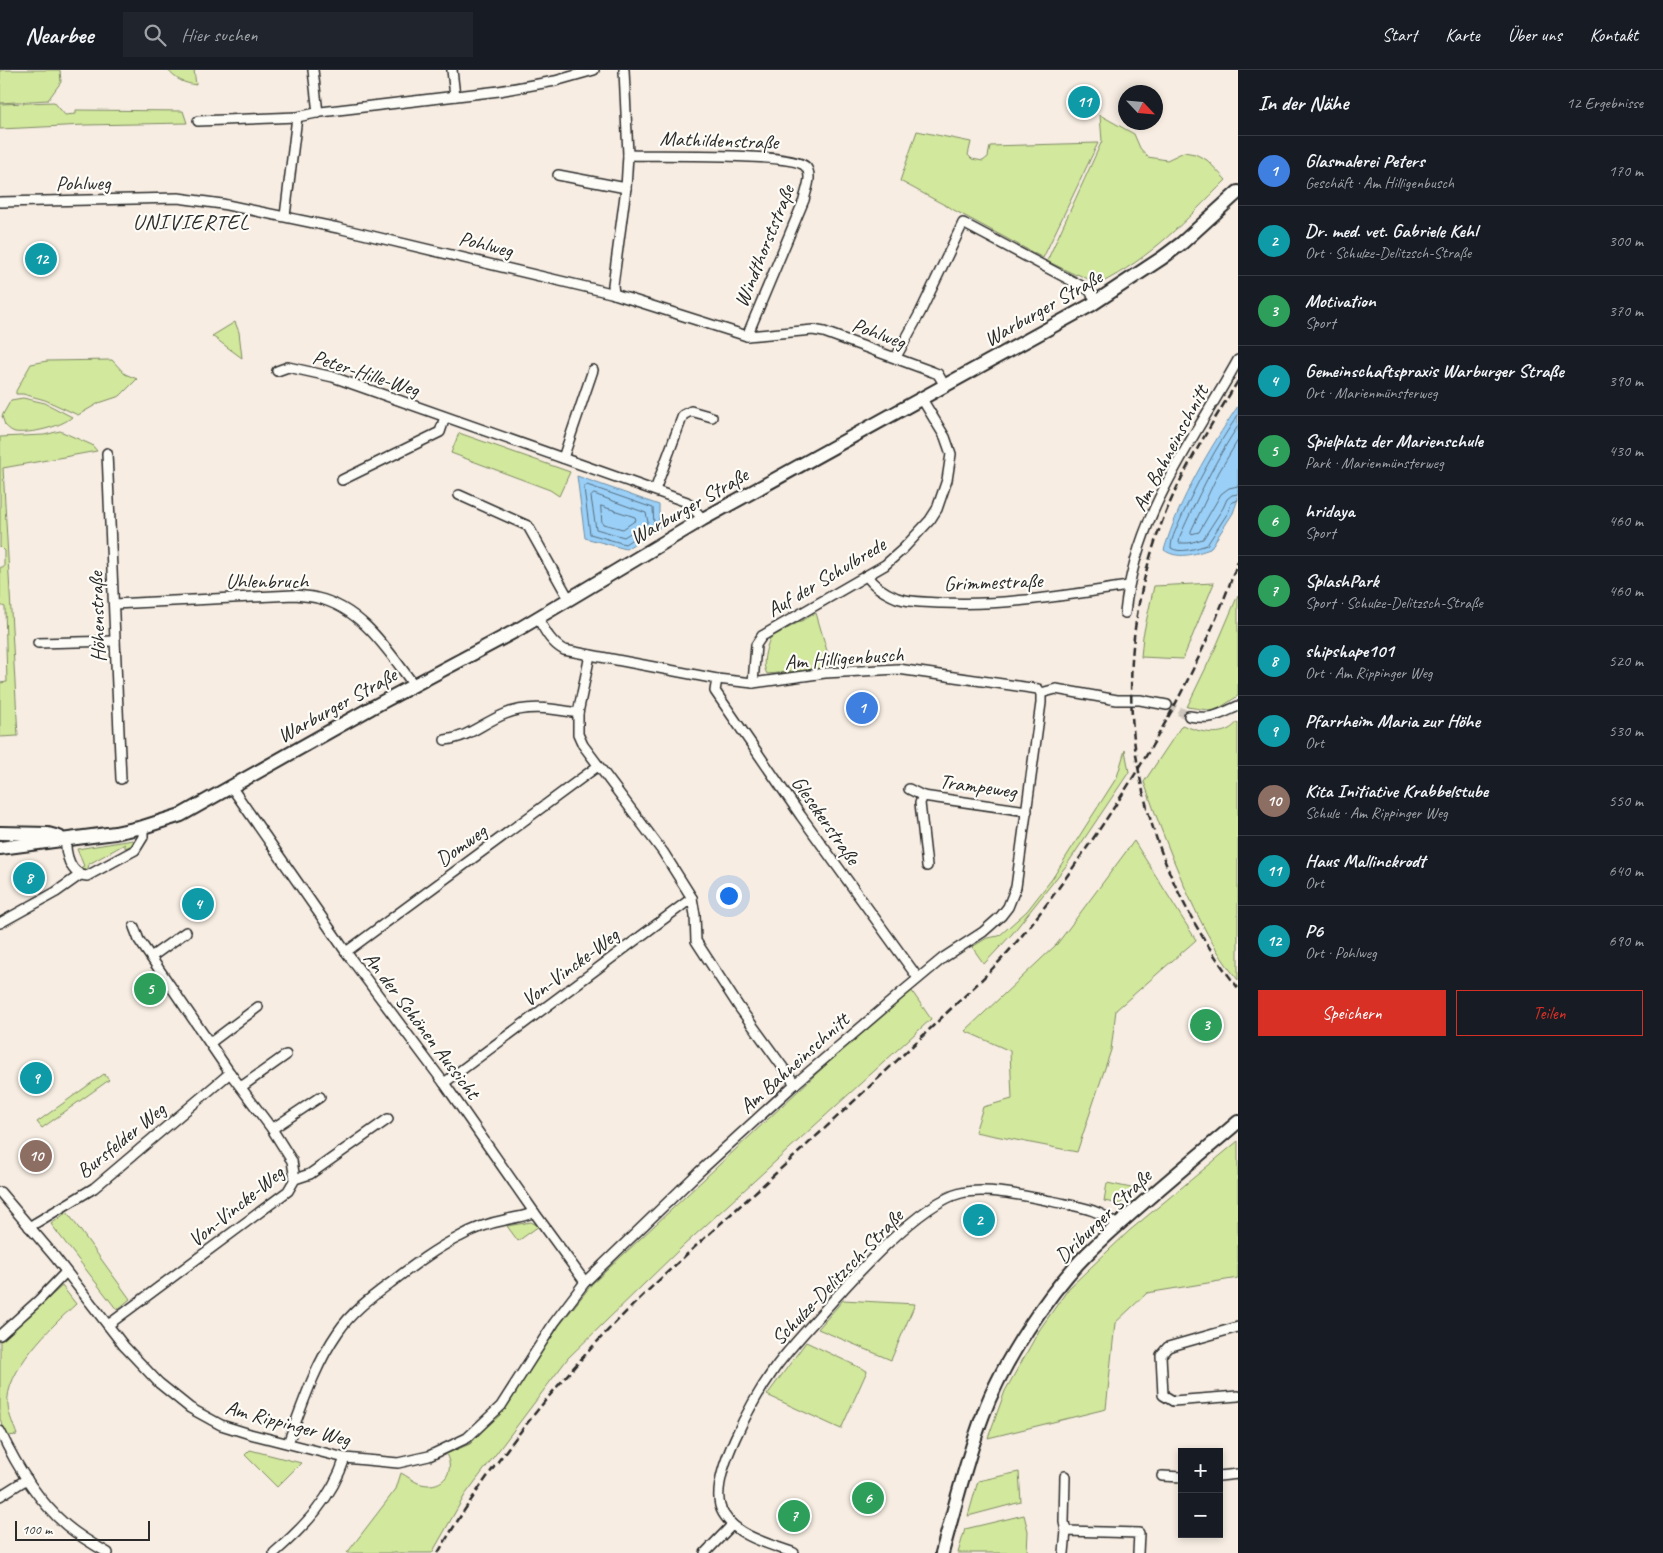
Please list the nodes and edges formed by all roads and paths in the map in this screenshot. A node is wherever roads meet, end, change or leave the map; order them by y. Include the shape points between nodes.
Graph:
1 (313, 70) edge
2 (452, 70) edge
3 (594, 70) edge
4 (624, 70) edge
5 (455, 96) junction
6 (318, 112) junction
7 (297, 117) junction
8 (198, 121) dead end
9 (628, 155) junction
10 (807, 168) joint
11 (558, 175) dead end
12 (626, 188) junction
13 (1238, 192) edge
14 (0, 202) edge
15 (285, 216) junction
16 (614, 294) junction
17 (1097, 301) junction
18 (747, 336) junction
19 (896, 358) junction
20 (1238, 360) edge
21 (593, 370) dead end
22 (277, 371) dead end
23 (945, 386) junction
24 (922, 399) junction
25 (445, 416) junction
26 (712, 417) dead end
27 (107, 453) dead end
28 (562, 458) junction
29 (342, 480) dead end
30 (655, 490) junction
31 (459, 495) dead end
32 (703, 519) junction
33 (867, 576) junction
34 (1128, 586) junction
35 (568, 599) junction
36 (114, 604) junction
37 (1125, 613) dead end
38 (538, 618) junction
39 (115, 642) junction
40 (38, 643) dead end
41 (590, 655) junction
42 (717, 679) junction
43 (753, 683) junction
44 (414, 685) junction
45 (1041, 693) junction
46 (1167, 705) tunnel mouth
47 (1238, 706) edge
48 (578, 713) junction
49 (1189, 716) tunnel mouth
50 (445, 740) dead end
51 (598, 766) junction
52 (121, 779) dead end
53 (232, 788) junction
54 (909, 788) dead end
55 (923, 796) junction
56 (1027, 810) junction
57 (143, 827) junction
58 (0, 833) edge
59 (66, 839) junction
60 (0, 848) edge
61 (927, 866) dead end
62 (80, 875) junction
63 (692, 898) junction
64 (0, 923) edge
65 (134, 928) dead end
66 (186, 932) dead end
67 (346, 952) junction
68 (151, 957) junction
69 (918, 978) junction
70 (258, 1007) dead end
71 (210, 1042) junction
72 (286, 1055) dead end
73 (230, 1073) junction
74 (444, 1083) junction
75 (795, 1084) junction
76 (241, 1087) junction
77 (320, 1098) dead end
78 (388, 1119) dead end
79 (1238, 1122) edge
80 (272, 1129) junction
81 (295, 1178) junction
82 (0, 1192) edge
83 (534, 1212) junction
84 (1117, 1226) junction
85 (29, 1227) junction
86 (66, 1272) junction
87 (585, 1282) junction
88 (108, 1325) junction
89 (1238, 1327) edge
90 (0, 1335) edge
91 (1238, 1396) edge
92 (480, 1427) joint
93 (0, 1431) edge
94 (288, 1443) junction
95 (345, 1458) junction
96 (1238, 1474) edge
97 (1065, 1476) dead end
98 (1162, 1476) dead end
99 (1223, 1476) edge
100 (1178, 1477) edge
101 (27, 1479) junction
102 (0, 1496) edge
103 (732, 1525) junction
104 (1066, 1531) junction
105 (108, 1553) edge
106 (274, 1553) edge
107 (705, 1553) edge
108 (794, 1553) edge
109 (942, 1553) edge
110 (1064, 1553) edge
111 (1138, 1553) edge

1 - 6 street
2 - 5 street
3 - 5 street via 555,81
4 - 9 street
5 - 6 street
6 - 7 street
7 - 8 street
7 - 15 street
9 - 10 street, Mathildenstraße via 769,157 802,163
9 - 12 street
10 - 18 street, Windthorststraße via 809,180 804,200
11 - 12 street
12 - 16 street
13 - 17 main road, Warburger Straße via 1182,243
14 - 15 street, Pohlweg via 178,198
15 - 16 street, Pohlweg
16 - 18 street, Pohlweg
17 - 19 street via 1089,290 963,223
17 - 23 main road, Warburger Straße
18 - 19 street, Pohlweg via 813,330
19 - 23 street, Pohlweg via 938,374
20 - 34 street, Am Bahneinschnitt via 1162,490
21 - 28 street
22 - 25 street, Peter-Hille-Weg via 288,367 333,377
23 - 24 main road, Warburger Straße
24 - 32 main road, Warburger Straße
24 - 33 street, Auf der Schulbrede via 952,454 947,480 937,509 926,526 894,559
25 - 28 street, Peter-Hille-Weg
25 - 29 street via 440,432
26 - 30 street via 691,411 683,415
27 - 36 street, Höhenstraße
28 - 30 street, Peter-Hille-Weg
30 - 32 street, Peter-Hille-Weg via 687,502
31 - 35 street via 528,526
32 - 35 main road, Warburger Straße
33 - 34 street, Grimmestraße via 873,584 898,598 916,602 996,603
33 - 43 street, Auf der Schulbrede via 762,636 756,645
34 - 37 street, Am Bahneinschnitt
35 - 38 main road, Warburger Straße
36 - 39 street, Höhenstraße
36 - 44 street, Uhlenbruch via 294,595 319,598 360,620
38 - 41 street, Am Hilligenbusch via 556,646
38 - 44 main road, Warburger Straße
39 - 40 street
39 - 52 street, Höhenstraße
41 - 42 street, Am Hilligenbusch
41 - 48 street
42 - 43 street, Am Hilligenbusch
42 - 69 street, Glesekerstraße via 715,691
43 - 45 street, Am Hilligenbusch via 898,669 1038,689
44 - 53 main road, Warburger Straße
45 - 46 street, Am Hilligenbusch via 1056,689
45 - 56 street, Am Bahneinschnitt
47 - 49 street via 1209,719
48 - 50 street via 526,708 505,714 457,739
48 - 51 street via 578,734
51 - 63 street via 663,852
51 - 67 street, Domweg
53 - 57 main road, Warburger Straße via 181,815
53 - 67 street, An der Schönen Aussicht
54 - 55 street, Trampeweg
55 - 56 street, Trampeweg
55 - 61 street, Trampeweg via 920,803
56 - 69 street, Am Bahneinschnitt via 1016,887 1008,907 991,926
57 - 59 main road, Warburger Straße via 115,834
57 - 62 street via 144,837 136,850 87,876
58 - 59 main road, Warburger Straße via 48,834
59 - 60 main road, Warburger Straße
59 - 62 street via 65,849 74,871
62 - 64 street
63 - 74 street, Von-Vincke-Weg
63 - 75 street via 696,941 738,1007
65 - 68 street
66 - 68 street
67 - 74 street, An der Schönen Aussicht
68 - 71 street
69 - 75 street, Am Bahneinschnitt
70 - 71 street
71 - 73 street
72 - 76 street
73 - 76 street
73 - 85 street, Bursfelder Weg via 94,1188
74 - 83 street, An der Schönen Aussicht
75 - 87 street, Am Bahneinschnitt
76 - 80 street
77 - 80 street
78 - 81 street, Von-Vincke-Weg via 310,1174
79 - 84 main road, Driburger Straße
80 - 81 street via 292,1160
81 - 88 street, Von-Vincke-Weg via 288,1191
82 - 85 street, Am Rippinger Weg
83 - 87 street, An der Schönen Aussicht
83 - 94 street via 459,1237 413,1266 351,1315 328,1348
84 - 103 street, Schulze-Delitzsch-Straße via 1088,1208 1014,1194 976,1191 960,1193 925,1211 843,1290 787,1353 759,1393 720,1476 720,1508
84 - 109 main road, Driburger Straße via 1064,1280 1023,1336 995,1386 971,1450
85 - 86 street, Am Rippinger Weg
86 - 88 street, Am Rippinger Weg
86 - 90 street
87 - 92 street, Am Bahneinschnitt via 554,1323 502,1406
88 - 94 street, Am Rippinger Weg via 159,1383 190,1408 221,1425
89 - 91 street via 1168,1347 1160,1355 1163,1395 1167,1399
92 - 95 street, Am Rippinger Weg via 467,1438 430,1456 402,1463
93 - 101 street
94 - 95 street, Am Rippinger Weg
95 - 106 street via 324,1502 305,1525
96 - 99 street
97 - 104 street
98 - 100 street
101 - 102 street
101 - 105 street via 66,1525
103 - 107 street
103 - 108 street, Schulze-Delitzsch-Straße via 752,1537
104 - 110 street
104 - 111 street via 1139,1532

